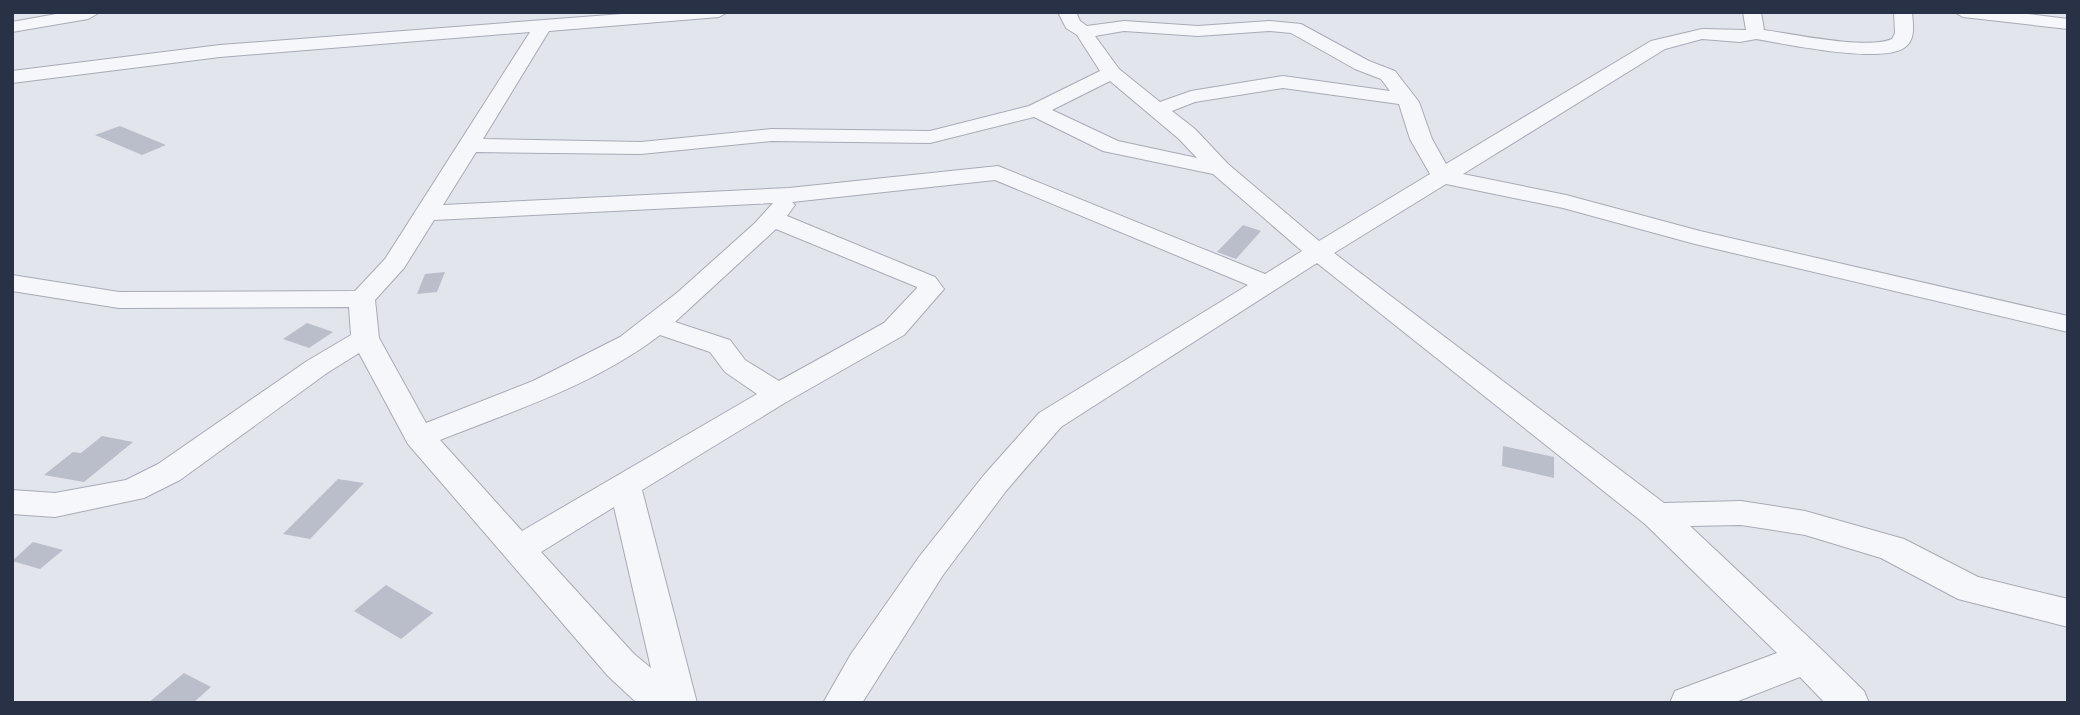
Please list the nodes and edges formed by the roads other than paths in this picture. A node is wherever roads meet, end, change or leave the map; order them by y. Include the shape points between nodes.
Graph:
1 (719, 12) edge
2 (1903, 12) edge
3 (1963, 12) edge
4 (88, 15) dead end
5 (549, 22) edge
6 (1076, 22) edge
7 (1754, 23) edge
8 (2068, 24) edge
9 (12, 27) edge
10 (1112, 73) junction
11 (12, 77) edge
12 (1407, 99) junction
13 (1036, 110) junction
14 (1157, 110) junction
15 (469, 145) junction
16 (1220, 169) junction
17 (1442, 176) junction
18 (781, 207) junction
19 (426, 213) junction
20 (1318, 252) junction
21 (1268, 284) junction
22 (14, 287) edge
23 (362, 299) junction
24 (655, 324) junction
25 (2068, 324) edge
26 (365, 338) junction
27 (778, 394) junction
28 (419, 437) junction
29 (625, 487) junction
30 (12, 502) edge
31 (1657, 515) junction
32 (517, 550) junction
33 (2068, 613) edge
34 (1806, 658) junction
35 (664, 703) edge
36 (678, 703) edge
37 (842, 703) edge
38 (1689, 703) edge
39 (1850, 703) edge

1 - 5 street
2 - 7 street via 1906,35 1902,42 1880,48 1865,49
3 - 8 street
4 - 9 street
5 - 11 street via 220,51
5 - 15 street
6 - 10 street
6 - 12 street via 1198,31 1295,28 1388,75
7 - 17 street via 1740,37 1702,34 1658,45
10 - 13 street
10 - 14 street
12 - 14 street via 1283,82 1191,97
12 - 17 street via 1421,139
13 - 15 street via 920,137 771,135 641,148
13 - 16 street via 1111,146
14 - 16 street
15 - 19 street
16 - 20 street
17 - 20 street
17 - 25 street
18 - 19 street
18 - 21 street via 1004,174
18 - 24 street
18 - 27 street via 926,282 931,289 894,329
19 - 23 street via 395,262
20 - 21 street
20 - 31 street
21 - 37 street via 1050,420 932,566
22 - 23 street via 119,300
23 - 26 street
24 - 27 street via 720,346 735,366
24 - 28 street via 616,351 566,376
26 - 28 street
26 - 30 street via 169,472 133,490 55,505
27 - 29 street
28 - 32 street
29 - 32 street
29 - 36 street
31 - 33 street via 1741,513 1805,523 1892,548 1970,589
31 - 34 street
32 - 35 street via 621,664
34 - 38 street
34 - 39 street

